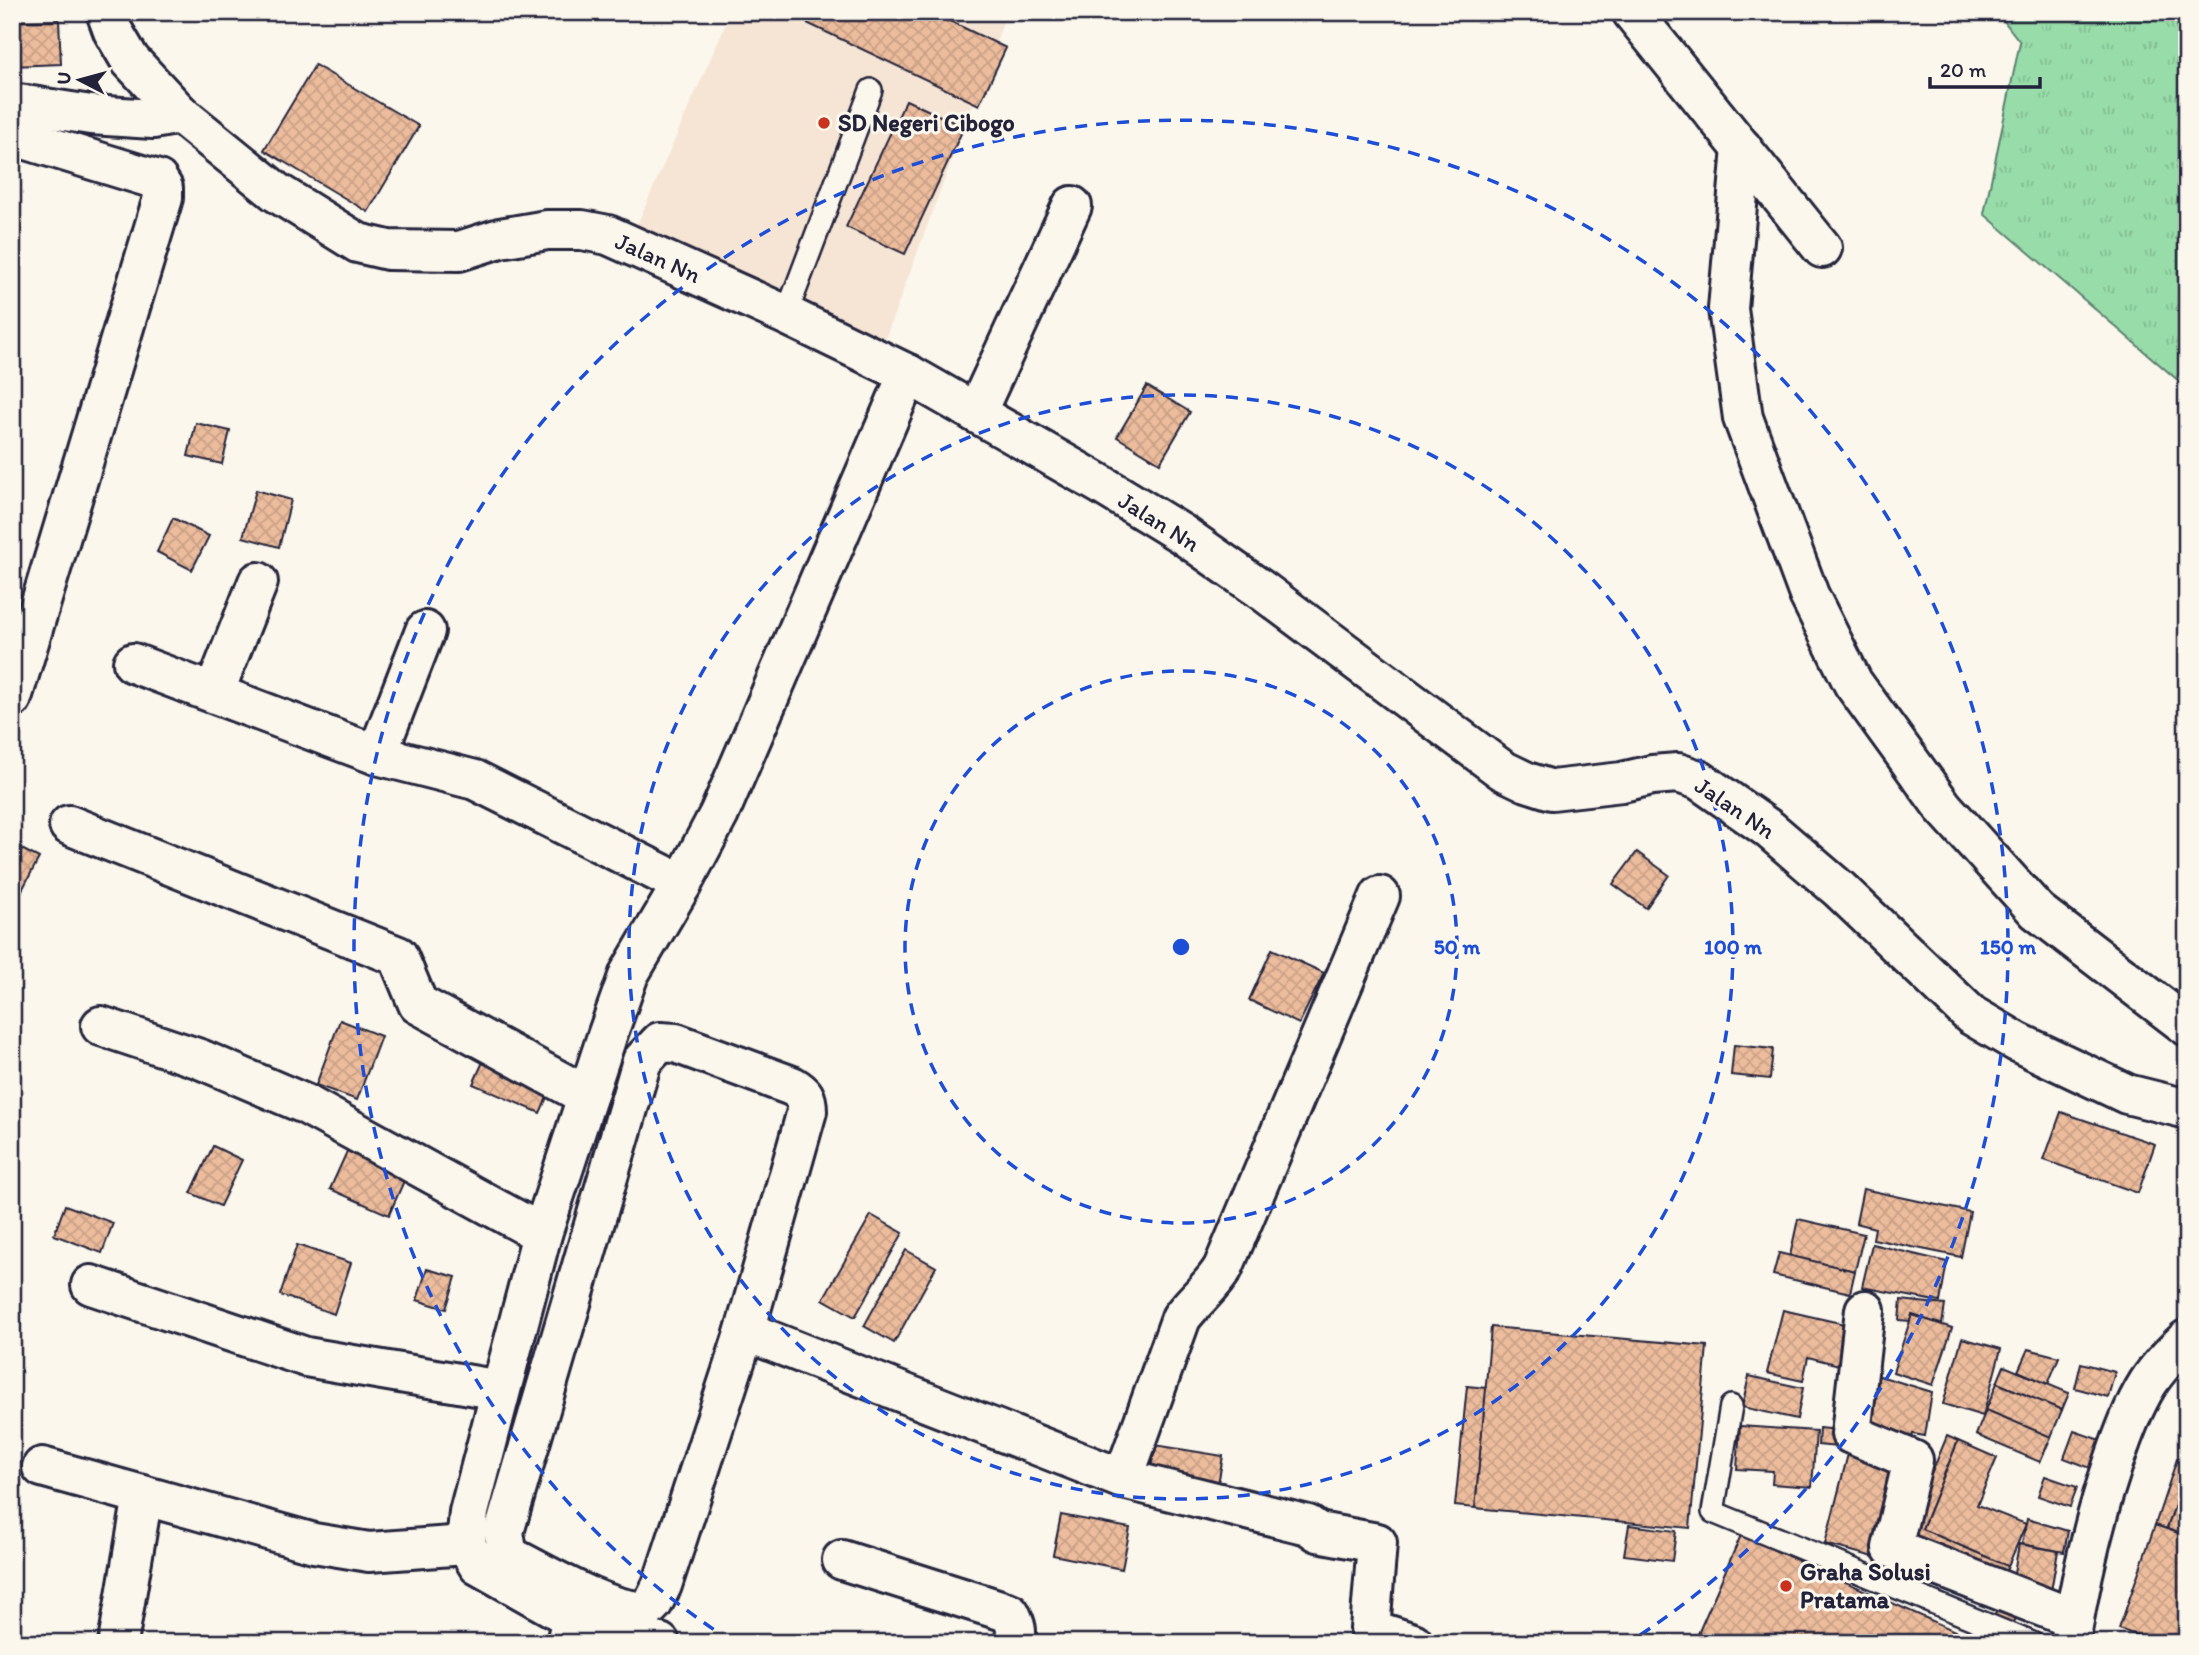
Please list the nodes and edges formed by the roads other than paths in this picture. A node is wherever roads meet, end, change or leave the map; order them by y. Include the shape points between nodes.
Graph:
1 (106, 12) edge
2 (1632, 12) edge
3 (871, 90) dead end
4 (12, 103) edge
5 (180, 114) junction
6 (12, 140) edge
7 (1742, 148) junction
8 (1073, 206) dead end
9 (1822, 248) dead end
10 (786, 315) junction
11 (908, 374) junction
12 (976, 413) junction
13 (258, 582) dead end
14 (425, 631) dead end
15 (133, 663) dead end
16 (214, 693) junction
17 (12, 698) edge
18 (377, 755) junction
19 (69, 825) dead end
20 (682, 884) junction
21 (1380, 896) dead end
22 (101, 1026) dead end
23 (2187, 1026) edge
24 (587, 1096) junction
25 (2187, 1110) edge
26 (542, 1234) junction
27 (90, 1285) dead end
28 (1866, 1310) dead end
29 (745, 1331) junction
30 (2187, 1339) edge
31 (500, 1390) junction
32 (1731, 1406) dead end
33 (42, 1467) dead end
34 (1123, 1479) junction
35 (143, 1495) junction
36 (466, 1545) junction
37 (842, 1560) dead end
38 (573, 1618) edge
39 (2072, 1631) edge
40 (1986, 1634) edge
41 (118, 1643) edge
42 (660, 1643) edge
43 (1013, 1643) edge
44 (1413, 1643) edge
45 (2032, 1643) edge

1 - 5 street, Jalan Nn via 130,61
2 - 7 street
3 - 10 lane
4 - 5 street via 101,116 153,119
5 - 10 street, Jalan Nn via 276,192 358,243 388,250 459,251 500,238 582,230 608,235
6 - 17 street via 21,138 158,180 163,198
7 - 9 street
7 - 23 street via 1728,309 1743,418 1809,595 1847,672 1943,807 2037,911
8 - 12 street
10 - 11 street, Jalan Nn
11 - 12 street, Jalan Nn
11 - 20 street via 719,814
12 - 25 street, Jalan Nn via 1182,534 1502,770 1552,790 1678,773 1699,780 1769,829 1839,889 1971,1015 2127,1094
13 - 16 street
14 - 18 street
15 - 16 street
16 - 18 street
18 - 20 street via 475,780
19 - 24 street via 398,956 418,1004
20 - 24 street via 629,974
21 - 34 street via 1223,1268 1181,1318
22 - 26 street via 200,1059 305,1104
24 - 26 street
26 - 31 street
27 - 31 street via 306,1357
28 - 39 street via 1851,1434 1913,1460 1892,1548
29 - 34 street
29 - 38 street via 653,1604 645,1611
29 - 38 street via 807,1101 803,1092 792,1086 676,1043 660,1042 642,1060 504,1532 507,1551
30 - 39 street via 2147,1385 2125,1429 2094,1525
31 - 36 street via 468,1512
32 - 40 lane via 1713,1512
33 - 35 street
34 - 44 street via 1308,1525 1318,1532 1377,1543 1370,1629
35 - 36 street via 341,1548 369,1552
35 - 41 street
36 - 38 street via 478,1565
37 - 43 street via 1010,1613 1016,1623
38 - 42 street
40 - 45 lane

